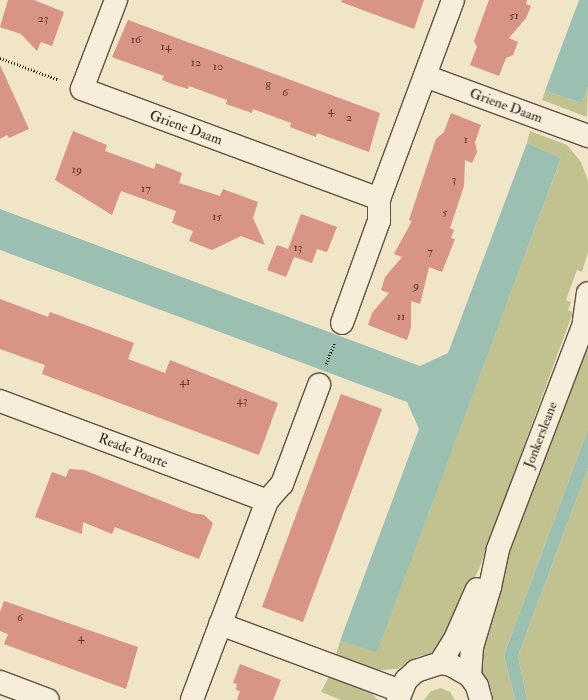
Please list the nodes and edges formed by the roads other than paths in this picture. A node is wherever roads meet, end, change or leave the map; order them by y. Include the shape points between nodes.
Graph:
1 (116, 0) edge
2 (453, 0) edge
3 (425, 76) junction
4 (588, 136) edge
5 (379, 199) junction
6 (588, 293) edge
7 (586, 317) edge
8 (339, 331) road end
9 (322, 376) road end
10 (0, 401) edge
11 (267, 501) junction
12 (498, 549) junction
13 (220, 624) junction
14 (440, 663) junction
15 (470, 676) junction
16 (0, 682) edge
17 (399, 695) edge
18 (48, 700) edge
19 (192, 700) edge
20 (481, 700) edge

1 - 5 street, Griene Daam via 82,89
2 - 3 street
3 - 4 street, Griene Daam
3 - 5 street
5 - 8 street via 379,221
6 - 7 street, Jonkersleane
7 - 12 street, Jonkersleane
9 - 11 street via 282,484
10 - 11 street, Reade Poarte
11 - 13 street
12 - 14 street, Jonkersleane via 478,585 456,637
12 - 15 street, Jonkersleane via 490,587 472,647
13 - 17 street
13 - 19 street
14 - 15 street via 451,665
14 - 17 street via 416,671
15 - 20 street via 477,686
16 - 18 street

